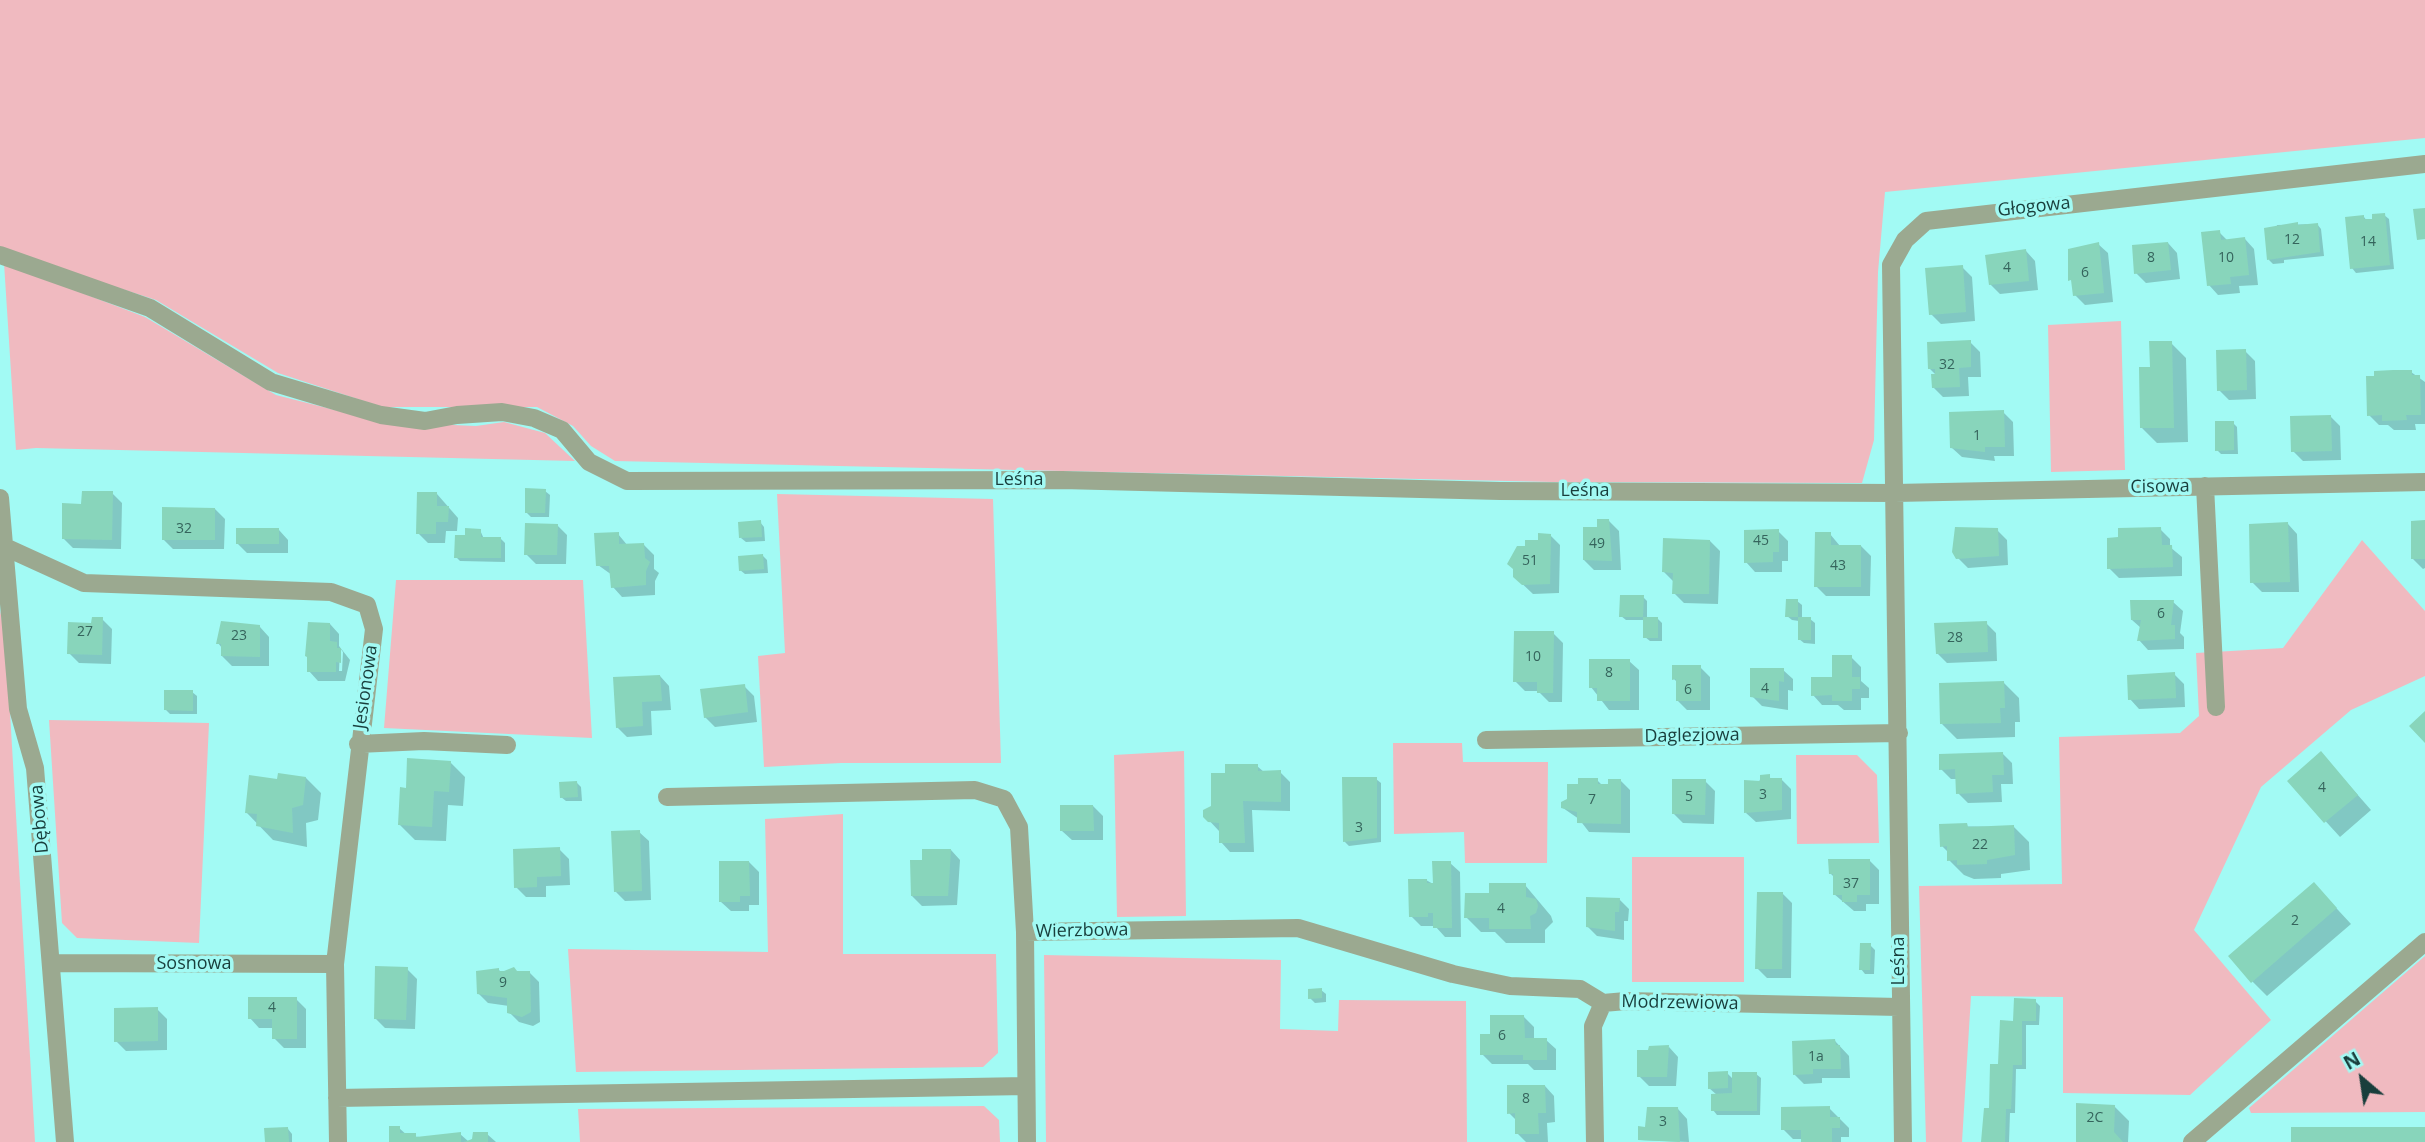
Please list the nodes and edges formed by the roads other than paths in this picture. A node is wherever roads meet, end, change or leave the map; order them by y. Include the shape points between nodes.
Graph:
1 (2425, 164) edge
2 (0, 255) edge
3 (2425, 482) edge
4 (2205, 486) junction
5 (1895, 493) junction
6 (0, 498) edge
7 (5, 547) junction
8 (2216, 707) dead end
9 (1899, 733) junction
10 (1486, 740) dead end
11 (359, 744) junction
12 (507, 745) dead end
13 (667, 797) dead end
14 (1025, 932) junction
15 (2425, 942) edge
16 (53, 963) junction
17 (335, 964) junction
18 (1603, 1003) junction
19 (1899, 1007) junction
20 (1026, 1086) junction
21 (337, 1098) junction
22 (65, 1142) edge
23 (338, 1142) edge
24 (1027, 1142) edge
25 (1595, 1142) edge
26 (1903, 1142) edge
27 (2192, 1142) edge

1 - 5 street, Głogowa via 1926,221 1905,240 1891,265
2 - 5 street, Leśna via 150,308 271,382 381,415 425,421 502,412 534,418 562,430 589,463 627,481 1062,480 1500,491
3 - 4 street, Cisowa
4 - 5 street, Cisowa
4 - 8 street
5 - 9 street, Leśna
6 - 7 street, Dębowa
7 - 11 street, Jesionowa via 84,583 331,592 367,605 374,629
7 - 16 street, Dębowa via 18,709 35,768
9 - 10 street, Daglezjowa
9 - 19 street, Leśna
11 - 12 street
11 - 17 street, Jesionowa
13 - 14 street, Wierzbowa via 975,790 1004,799 1019,827
14 - 18 street, Wierzbowa via 1298,928 1464,977 1510,986 1580,989
14 - 20 street
15 - 27 street
16 - 17 street, Sosnowa
16 - 22 street, Dębowa
17 - 21 street, Jesionowa
18 - 19 street, Modrzewiowa
18 - 25 street, Modrzewiowa via 1593,1026
19 - 26 street, Leśna
20 - 21 street
20 - 24 street
21 - 23 street, Jesionowa

